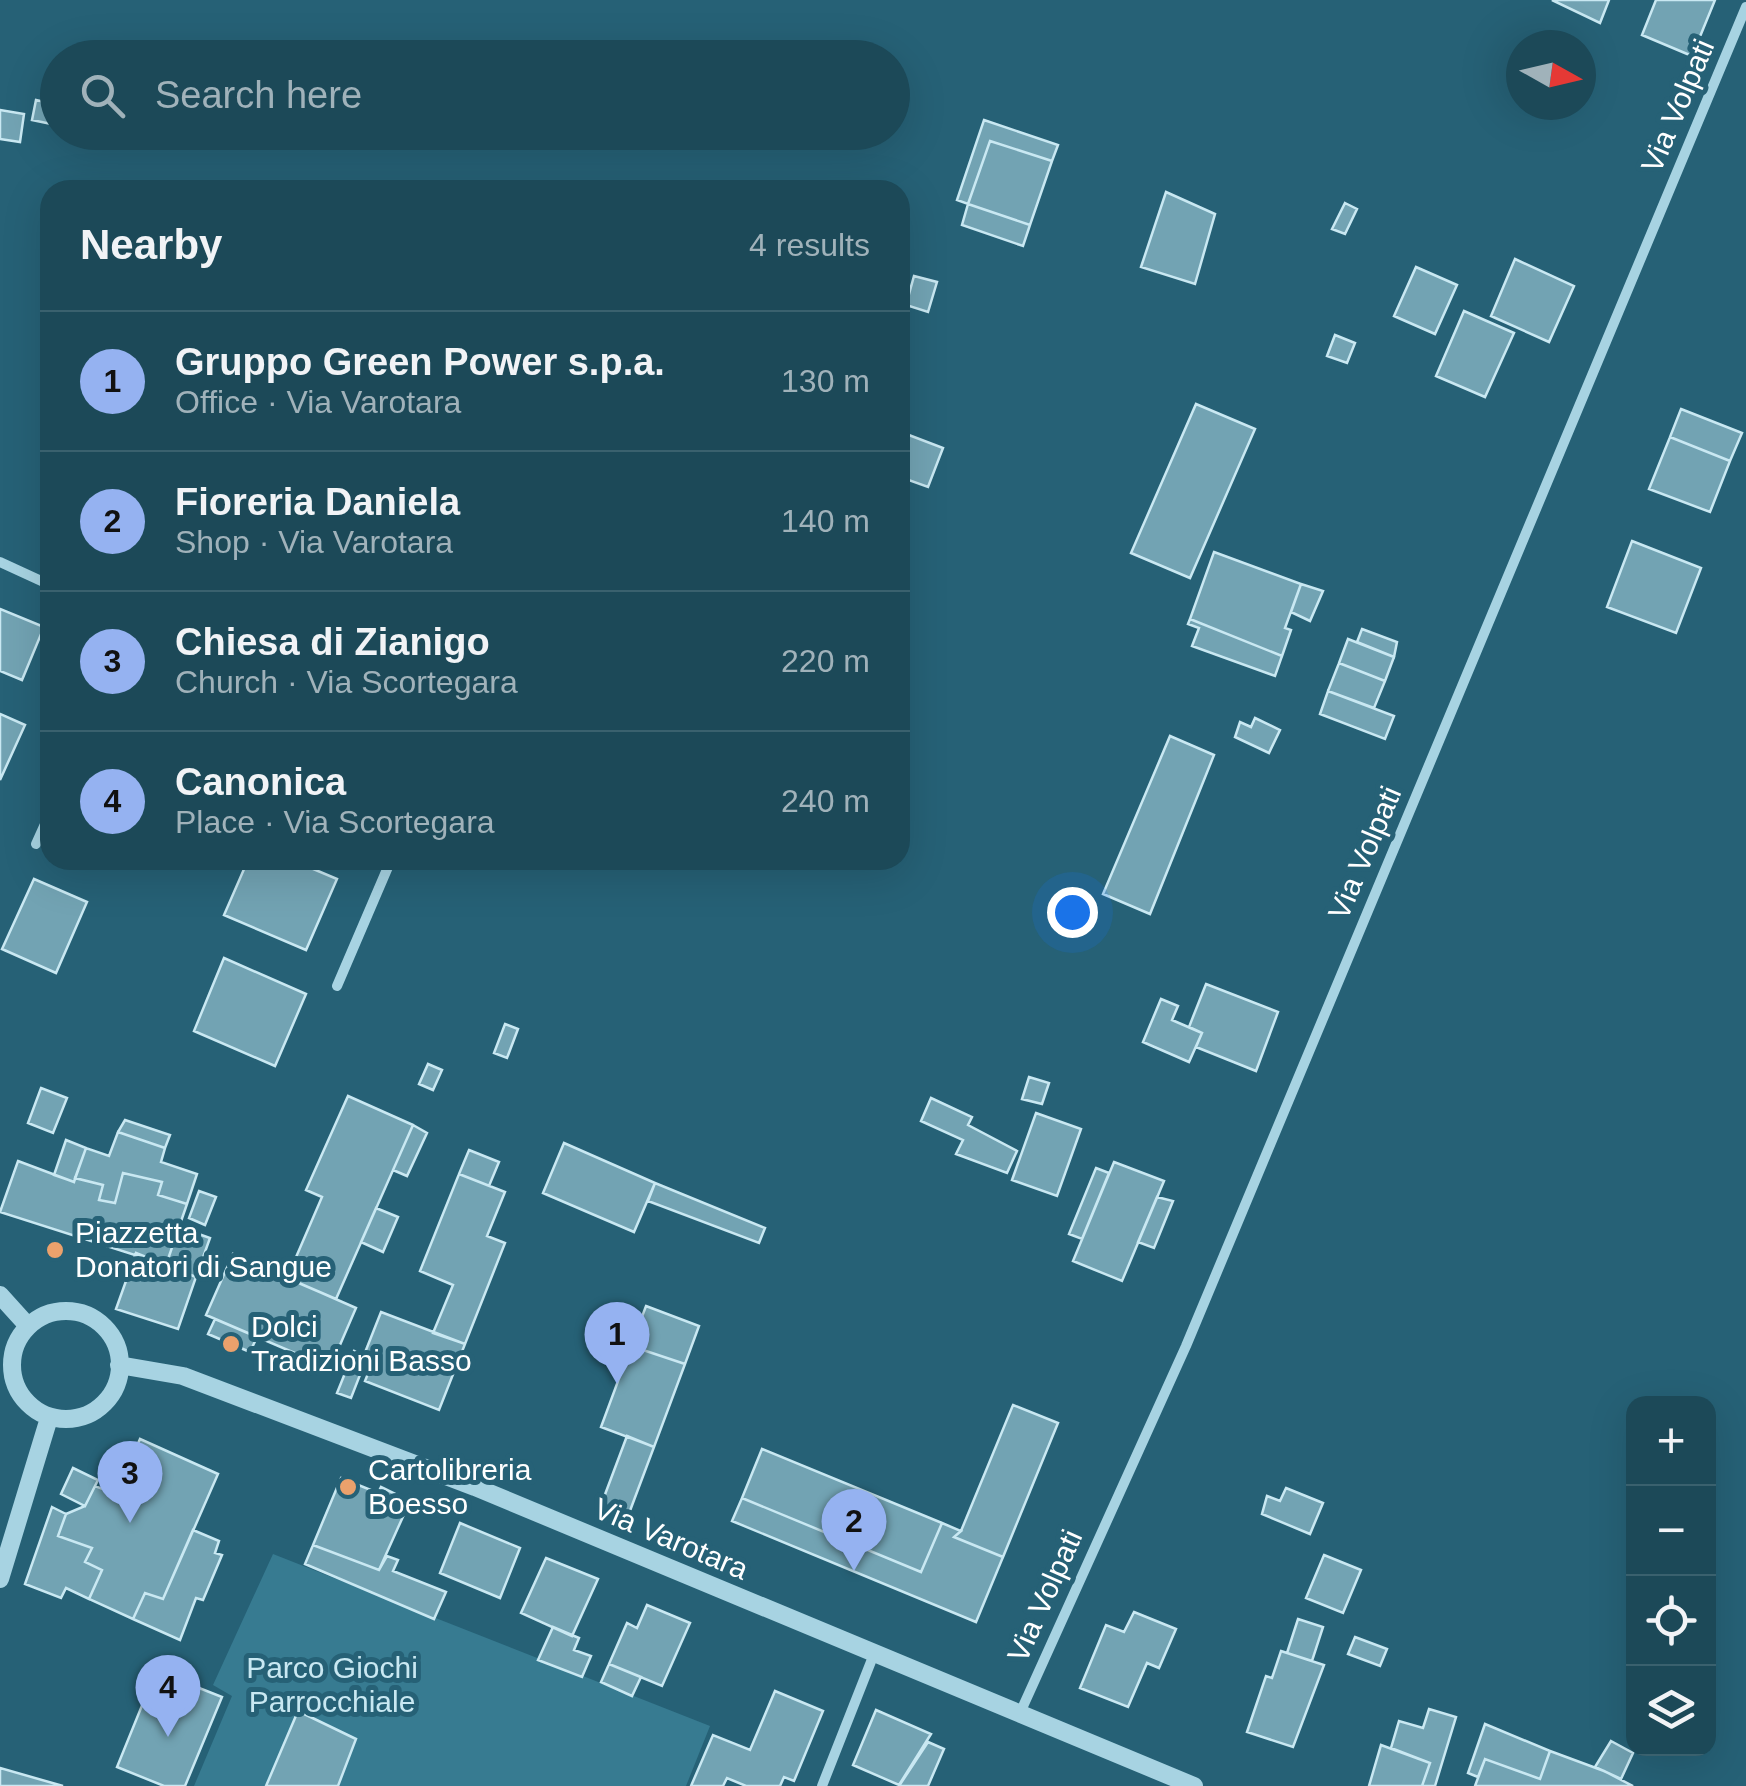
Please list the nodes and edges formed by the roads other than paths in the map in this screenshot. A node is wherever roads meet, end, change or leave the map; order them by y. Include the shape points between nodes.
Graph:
1 (1746, 7) edge
2 (0, 562) edge
3 (40, 580) edge
4 (40, 835) edge
5 (36, 844) dead end
6 (386, 870) edge
7 (338, 986) dead end
8 (0, 1295) edge
9 (28, 1326) junction
10 (119, 1365) junction
11 (49, 1418) junction
12 (0, 1579) edge
13 (874, 1654) junction
14 (1020, 1713) junction
15 (822, 1786) edge
16 (1194, 1786) edge

1 - 14 street, Via Volpati via 1186,1346
2 - 3 street
4 - 5 street
6 - 7 street
8 - 9 street
9 - 10 street via 56,1312 87,1315 110,1335
9 - 11 street via 12,1358 13,1376 19,1393
10 - 11 street via 117,1382 96,1410
10 - 13 street, Via Varotara via 182,1376 475,1487
11 - 12 street
13 - 14 street, Via Varotara
13 - 15 street
14 - 16 street, Via Varotara

